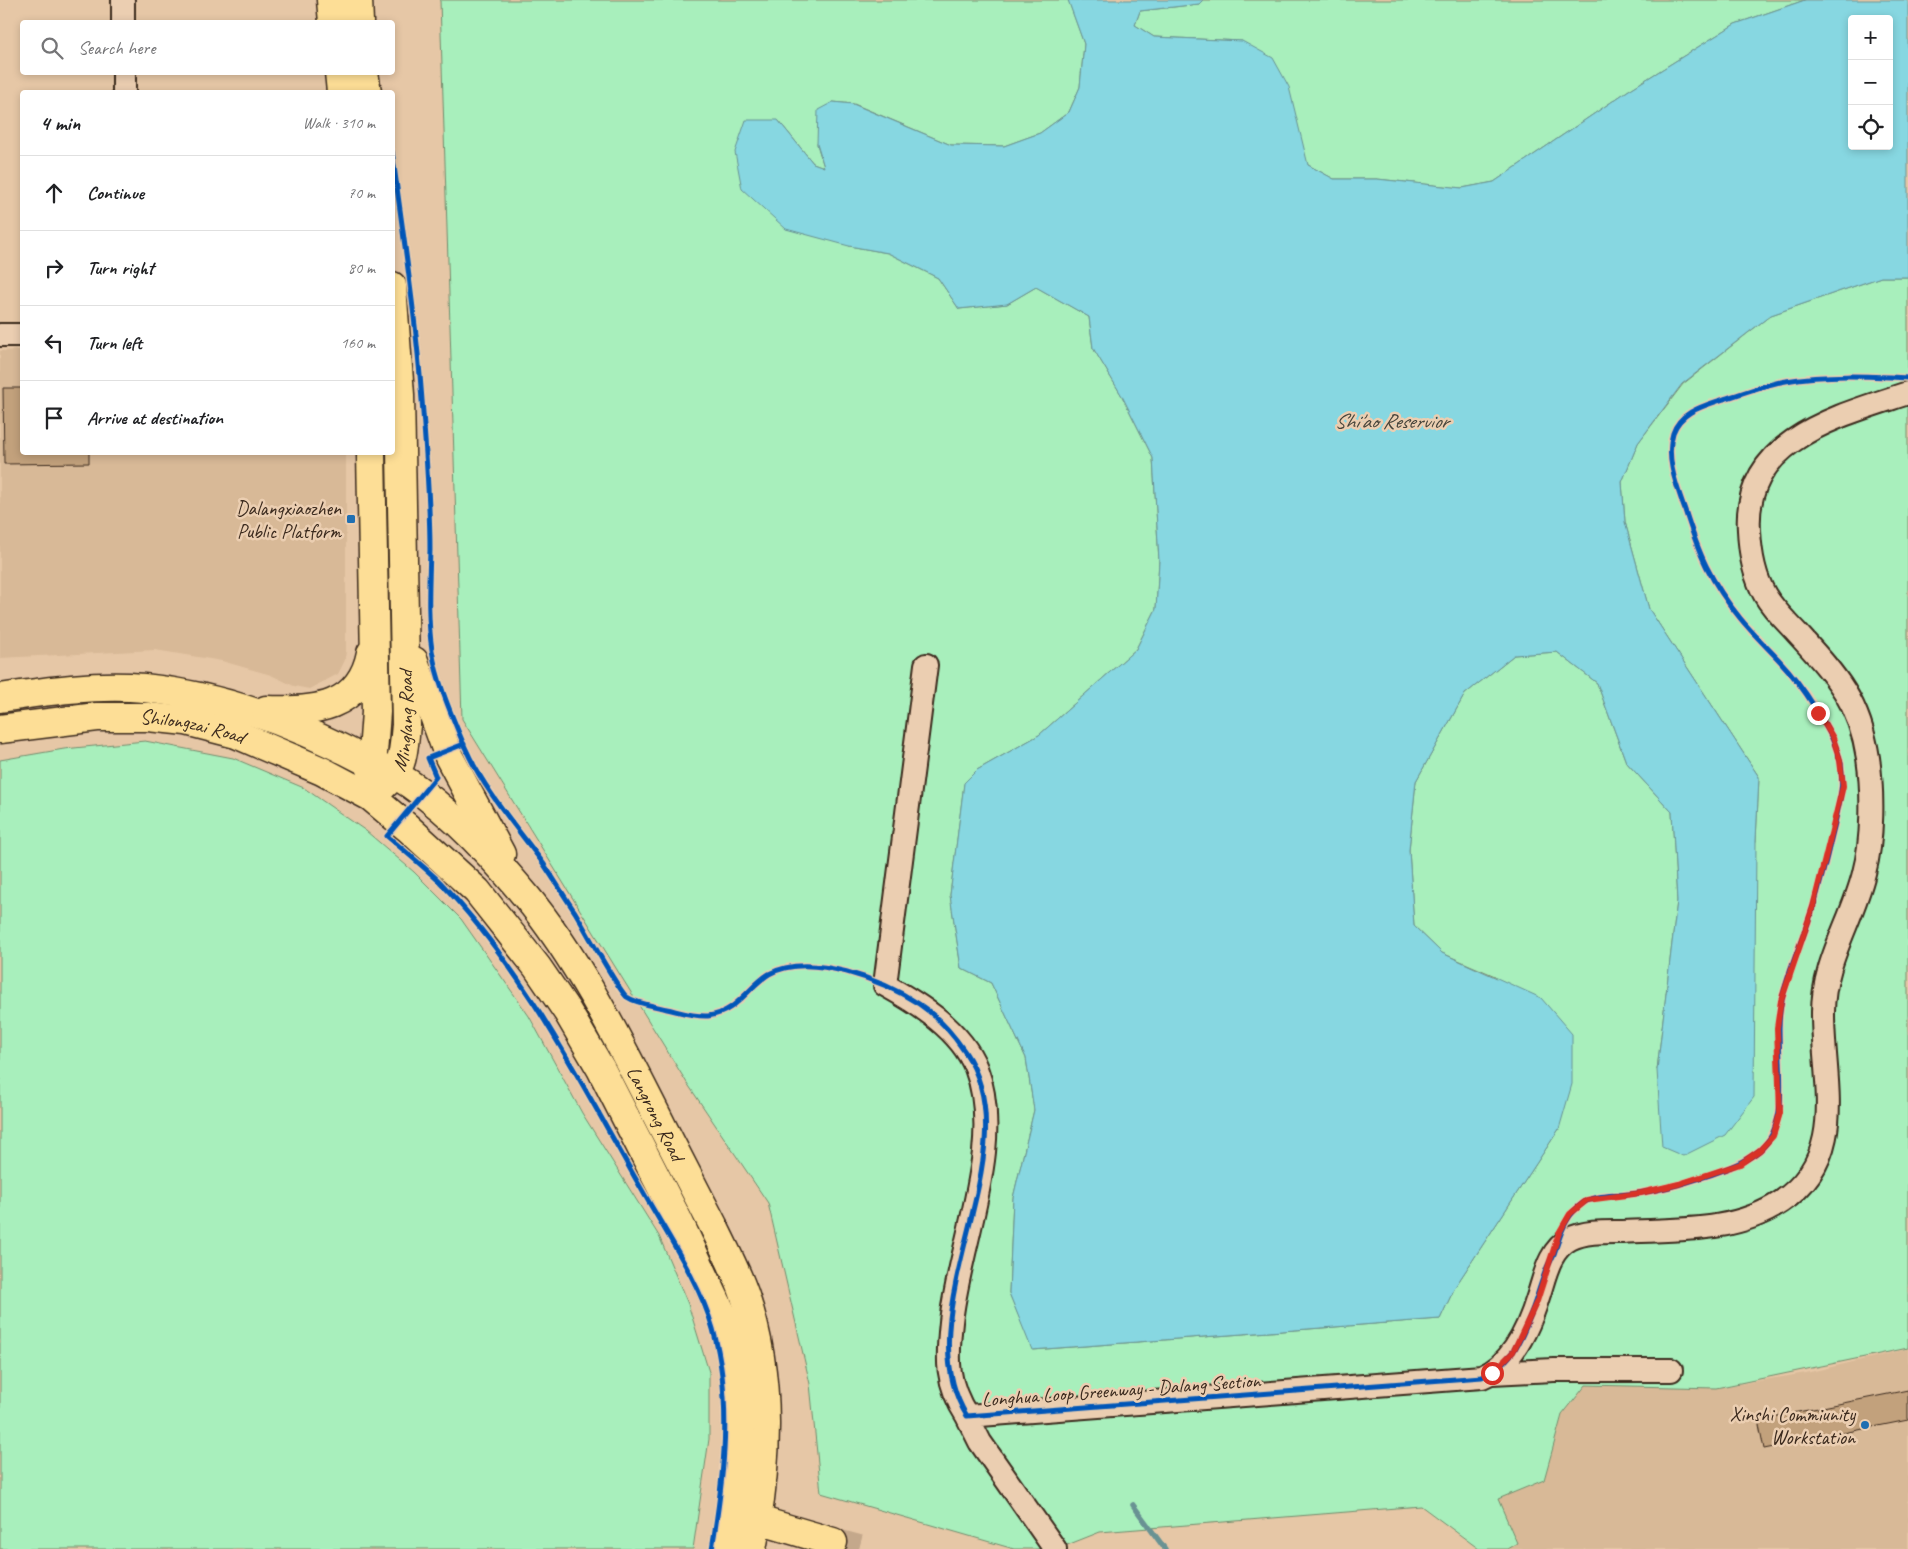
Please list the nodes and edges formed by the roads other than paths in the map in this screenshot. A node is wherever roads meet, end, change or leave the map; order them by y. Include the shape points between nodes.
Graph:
1 (123, 0) edge
2 (331, 0) edge
3 (358, 0) edge
4 (124, 20) edge
5 (333, 20) edge
6 (359, 20) edge
7 (124, 75) edge
8 (339, 75) edge
9 (364, 75) edge
10 (124, 90) edge
11 (341, 90) edge
12 (367, 90) edge
13 (395, 327) edge
14 (0, 335) edge
15 (20, 335) edge
16 (1908, 393) edge
17 (371, 455) edge
18 (405, 621) junction
19 (376, 632) junction
20 (926, 665) dead end
21 (0, 698) edge
22 (248, 710) junction
23 (0, 729) edge
24 (372, 764) junction
25 (396, 775) junction
26 (371, 797) junction
27 (526, 896) junction
28 (1672, 1370) dead end
29 (1492, 1373) junction
30 (967, 1416) junction
31 (758, 1520) junction
32 (727, 1536) edge
33 (833, 1542) tunnel mouth
34 (748, 1549) edge
35 (752, 1549) edge
36 (1055, 1549) edge

1 - 4 street
2 - 5 main road
3 - 6 main road
7 - 10 street
8 - 11 main road
9 - 12 main road
13 - 18 main road, Minglang Road via 400,395
14 - 15 street
16 - 29 street via 1840,415 1798,436 1768,463 1752,492 1748,509 1750,551 1765,596 1835,675 1856,709 1870,775 1865,871 1833,954 1823,1001 1828,1121 1822,1153 1806,1179 1781,1202 1749,1219 1712,1227 1573,1237 1555,1252 1513,1352
17 - 19 main road, Minglang Road
18 - 25 main road, Minglang Road via 404,752
18 - 27 main road via 416,670 449,757 479,817
19 - 22 main road via 369,666 350,694 311,710
19 - 24 main road, Minglang Road
20 - 30 street, Longhua Loop Greenway - Dalang Section via 885,985 936,1017 962,1047 976,1067 986,1110 981,1172 954,1292 948,1347 955,1398
21 - 22 main road, Shilongzai Road via 73,688 142,688 199,696
22 - 24 main road, Shilongzai Road via 325,739
23 - 26 main road, Shilongzai Road via 97,717 186,721 236,734 276,750
24 - 25 main road, Langrong Road
24 - 26 main road, Minglang Road
25 - 26 main road, Minglang Road
25 - 27 main road, Langrong Road via 440,808 479,844
26 - 32 main road, Langrong Road via 477,891 537,967 567,1010 601,1069 677,1218 725,1320 736,1370 740,1419 736,1497
27 - 31 main road, Langrong Road via 577,971 634,1071 744,1293 756,1336 764,1397 764,1458
28 - 29 street, Longhua Loop Greenway - Dalang Section
29 - 30 street, Longhua Loop Greenway - Dalang Section via 1482,1377
30 - 36 street via 980,1442
31 - 32 main road
31 - 33 main road
31 - 35 main road, Langrong Road
32 - 34 main road

